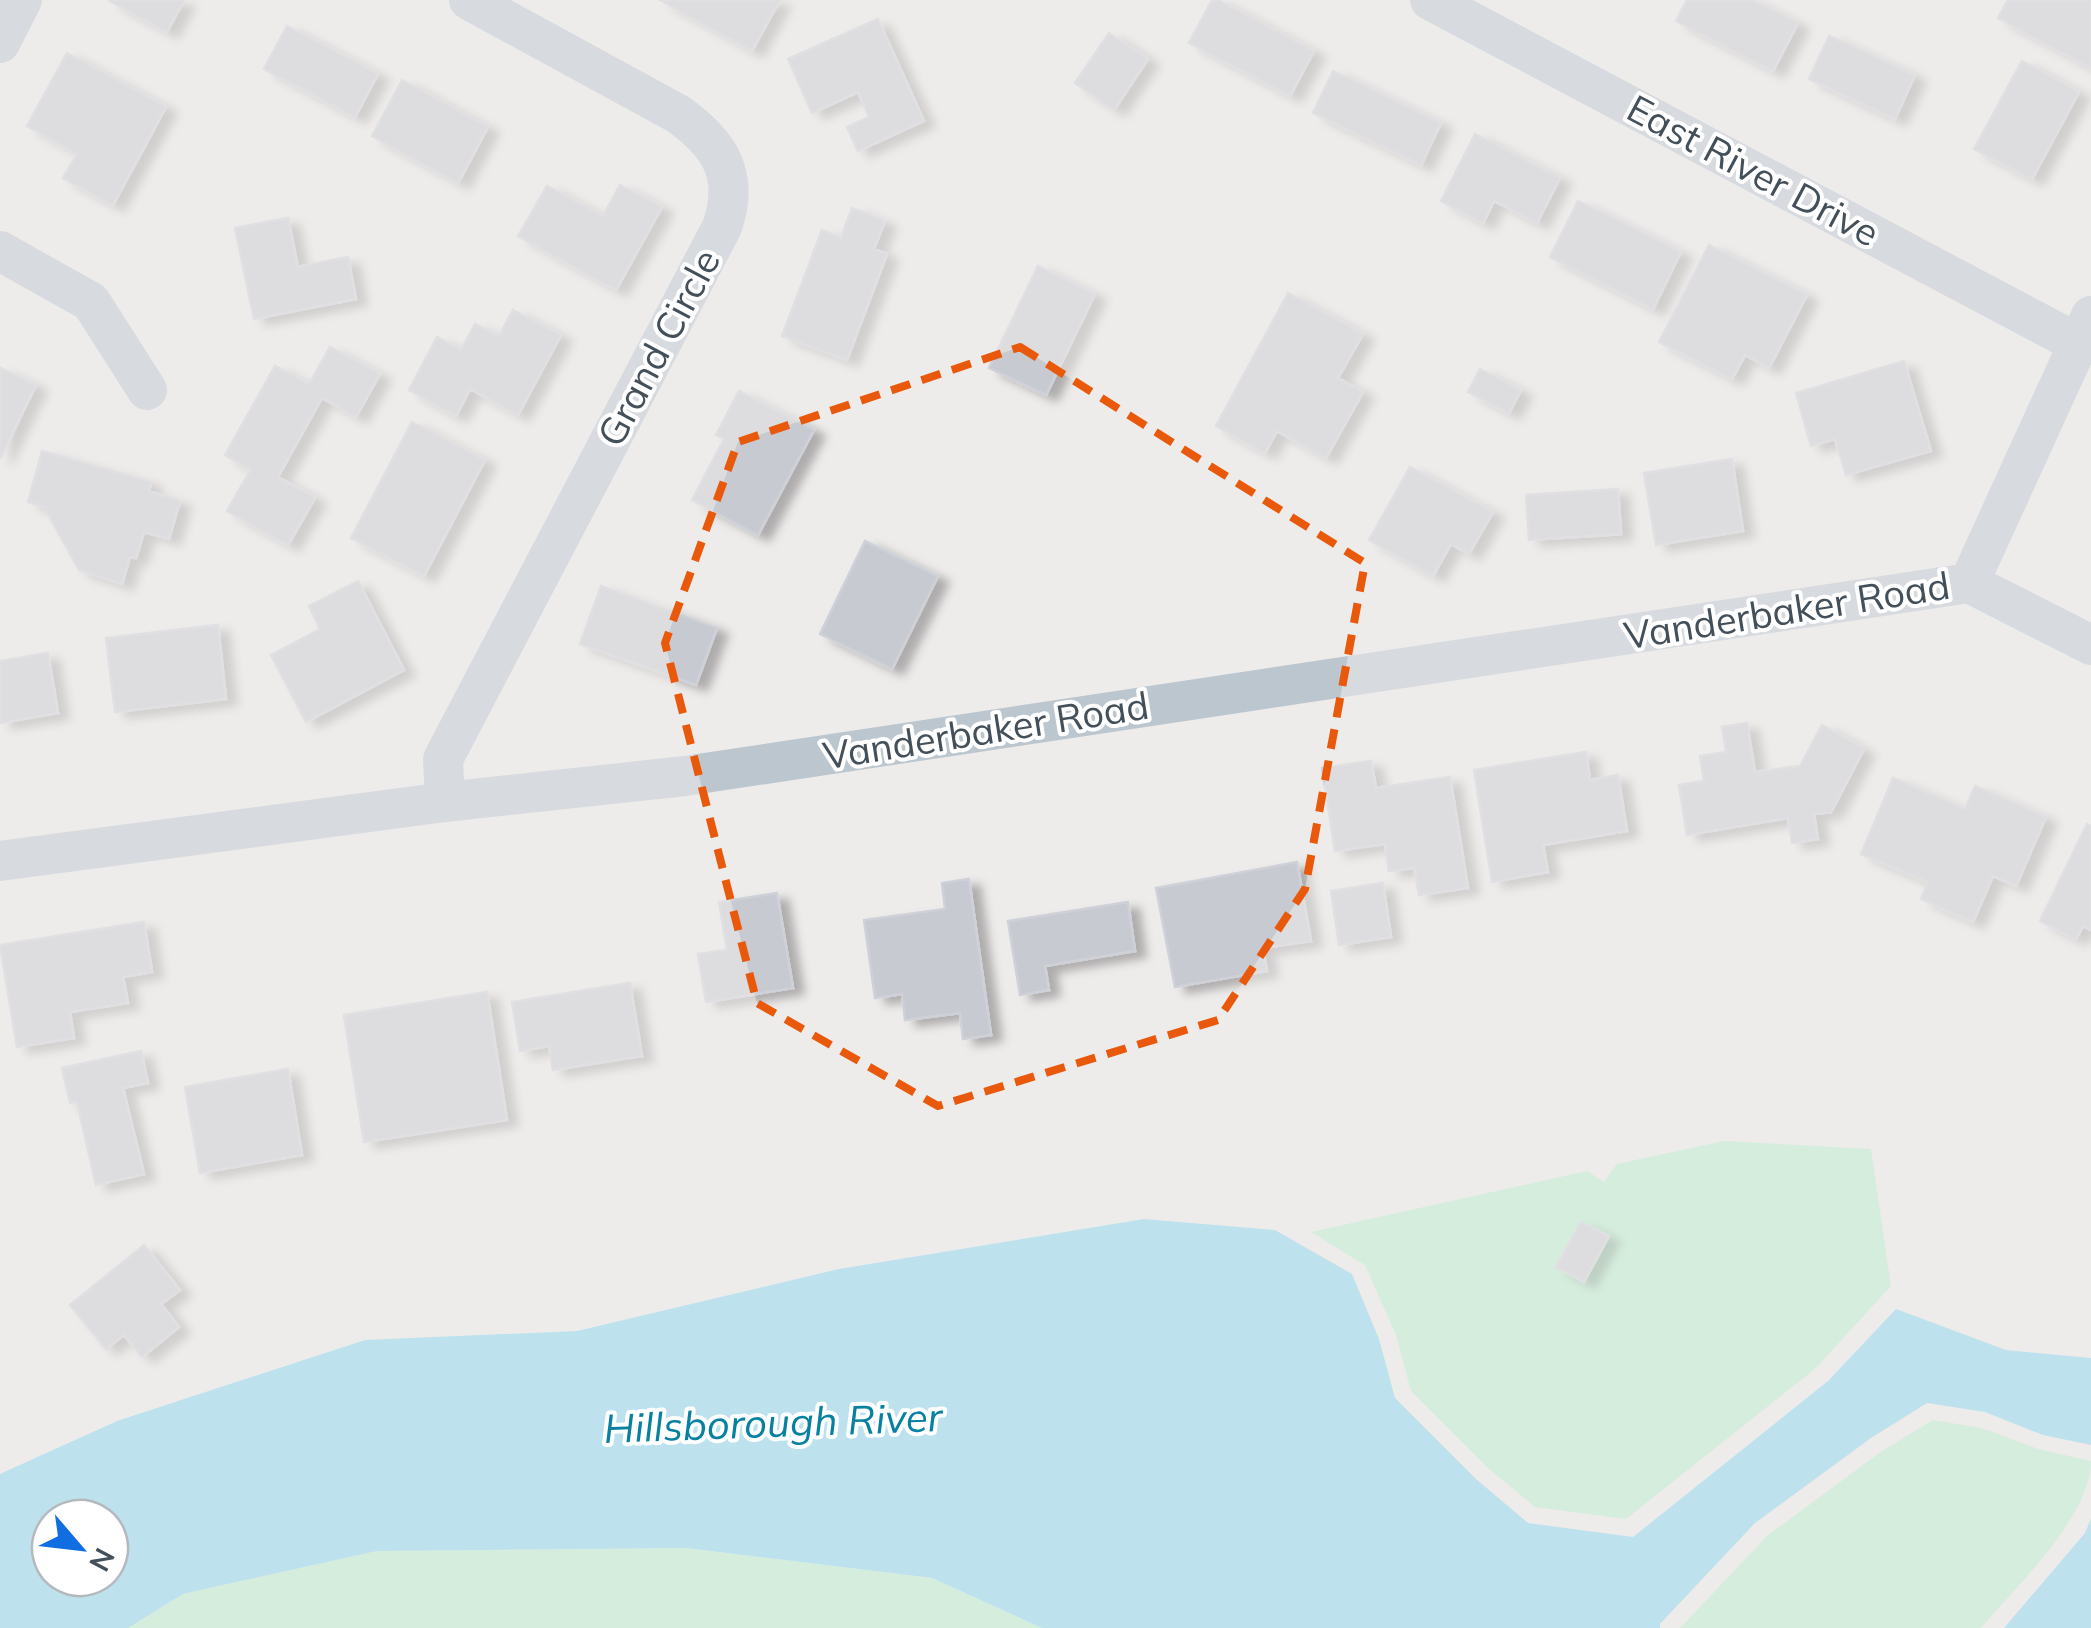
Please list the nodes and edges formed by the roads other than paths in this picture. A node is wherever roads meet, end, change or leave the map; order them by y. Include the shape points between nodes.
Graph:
1 (22, 0) edge
2 (469, 0) edge
3 (1430, 0) edge
4 (0, 43) edge
5 (0, 251) edge
6 (2084, 330) edge
7 (147, 390) dead end
8 (1969, 583) junction
9 (2091, 645) edge
10 (445, 802) junction
11 (0, 861) edge

1 - 4 street
2 - 10 street, Grand Circle via 693,124 716,148 728,198 722,227 443,759
3 - 6 street, East River Drive
5 - 7 street via 91,302
6 - 8 street
8 - 9 street
8 - 10 street, Vanderbaker Road via 685,776
10 - 11 street, Vanderbaker Road

